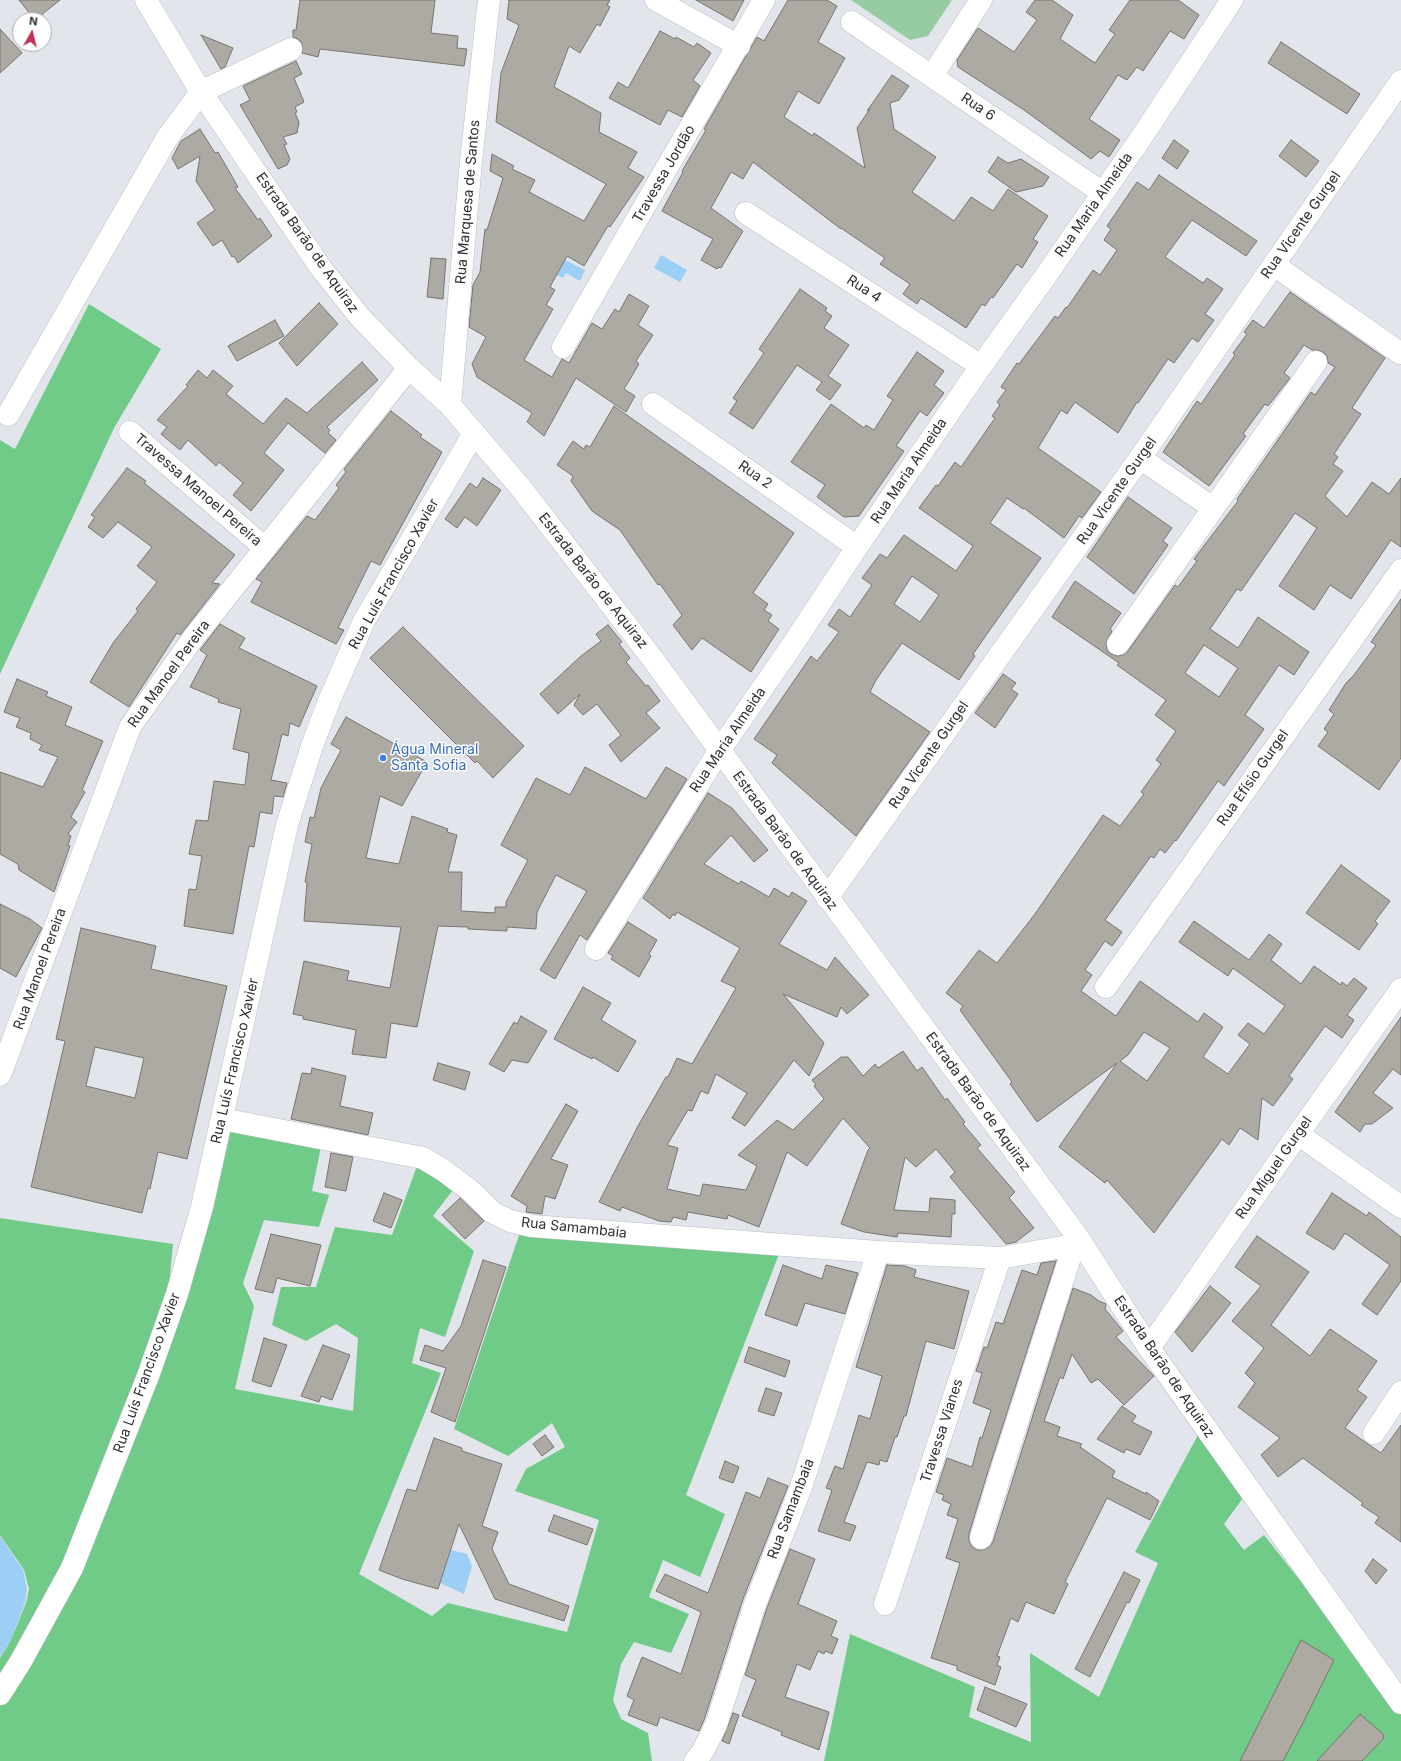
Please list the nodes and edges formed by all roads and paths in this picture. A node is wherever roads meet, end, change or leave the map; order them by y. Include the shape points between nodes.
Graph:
1 (146, 0) edge
2 (489, 0) edge
3 (656, 0) edge
4 (764, 0) edge
5 (981, 0) edge
6 (1232, 0) edge
7 (852, 22) dead end
8 (739, 46) junction
9 (291, 49) dead end
10 (932, 76) junction
11 (1401, 81) edge
12 (201, 92) junction
13 (1103, 193) junction
14 (746, 213) dead end
15 (1274, 265) junction
16 (563, 347) dead end
17 (1400, 353) edge
18 (1316, 362) dead end
19 (981, 366) junction
20 (409, 368) junction
21 (653, 404) dead end
22 (450, 405) junction
23 (8, 415) dead end
24 (130, 432) dead end
25 (474, 433) junction
26 (1140, 458) junction
27 (1213, 508) junction
28 (856, 547) junction
29 (265, 548) junction
30 (1399, 578) edge
31 (1118, 644) dead end
32 (719, 751) junction
33 (827, 898) junction
34 (596, 949) dead end
35 (1106, 987) dead end
36 (1401, 989) edge
37 (0, 1075) edge
38 (222, 1119) junction
39 (1298, 1134) junction
40 (1401, 1207) edge
41 (1075, 1240) junction
42 (878, 1252) junction
43 (1000, 1258) junction
44 (1149, 1348) junction
45 (1401, 1392) edge
46 (1374, 1433) dead end
47 (981, 1538) dead end
48 (885, 1604) dead end
49 (0, 1694) edge
50 (1401, 1703) edge
51 (695, 1761) edge

1 - 12 street, Estrada Barão de Aquiraz
2 - 22 street, Rua Marquesa de Santos via 471,161
3 - 8 street
4 - 8 street, Travessa Jordão
5 - 10 street
6 - 13 street, Rua Maria Almeida
7 - 10 street, Rua 6
8 - 16 street, Travessa Jordão
9 - 12 street
10 - 13 street, Rua 6
11 - 15 street, Rua Vicente Gurgel
12 - 20 street, Estrada Barão de Aquiraz via 321,268 359,316
12 - 23 street via 164,142
13 - 19 street, Rua Maria Almeida
14 - 19 street, Rua 4
15 - 17 street
15 - 26 street, Rua Vicente Gurgel
18 - 27 street
19 - 28 street, Rua Maria Almeida
20 - 22 street, Estrada Barão de Aquiraz
20 - 29 street, Rua Manoel Pereira
21 - 28 street, Rua 2
22 - 25 street, Estrada Barão de Aquiraz
24 - 29 street, Travessa Manoel Pereira
25 - 32 street, Estrada Barão de Aquiraz via 521,488 652,658
25 - 38 street, Rua Luís Francisco Xavier via 364,621 331,694 287,825
26 - 27 street
26 - 33 street, Rua Vicente Gurgel
27 - 31 street
28 - 32 street, Rua Maria Almeida via 791,648
29 - 37 street, Rua Manoel Pereira via 194,637 130,727
30 - 35 street, Rua Efísio Gurgel
32 - 33 street, Estrada Barão de Aquiraz
32 - 34 street, Rua Maria Almeida
33 - 41 street, Estrada Barão de Aquiraz
36 - 39 street, Rua Miguel Gurgel
38 - 42 street, Rua Samambaia via 423,1158 444,1170 471,1191 492,1212 510,1221 531,1226
38 - 49 street, Rua Luís Francisco Xavier via 202,1206 177,1294 142,1391 72,1568
39 - 40 street
39 - 44 street, Rua Miguel Gurgel
41 - 43 street, Rua Samambaia
41 - 44 street, Estrada Barão de Aquiraz
41 - 47 street
42 - 43 street, Rua Samambaia
42 - 51 street, Rua Samambaia via 800,1490 754,1604 716,1725
43 - 48 street, Travessa Vianes
44 - 50 street, Estrada Barão de Aquiraz
45 - 46 street

